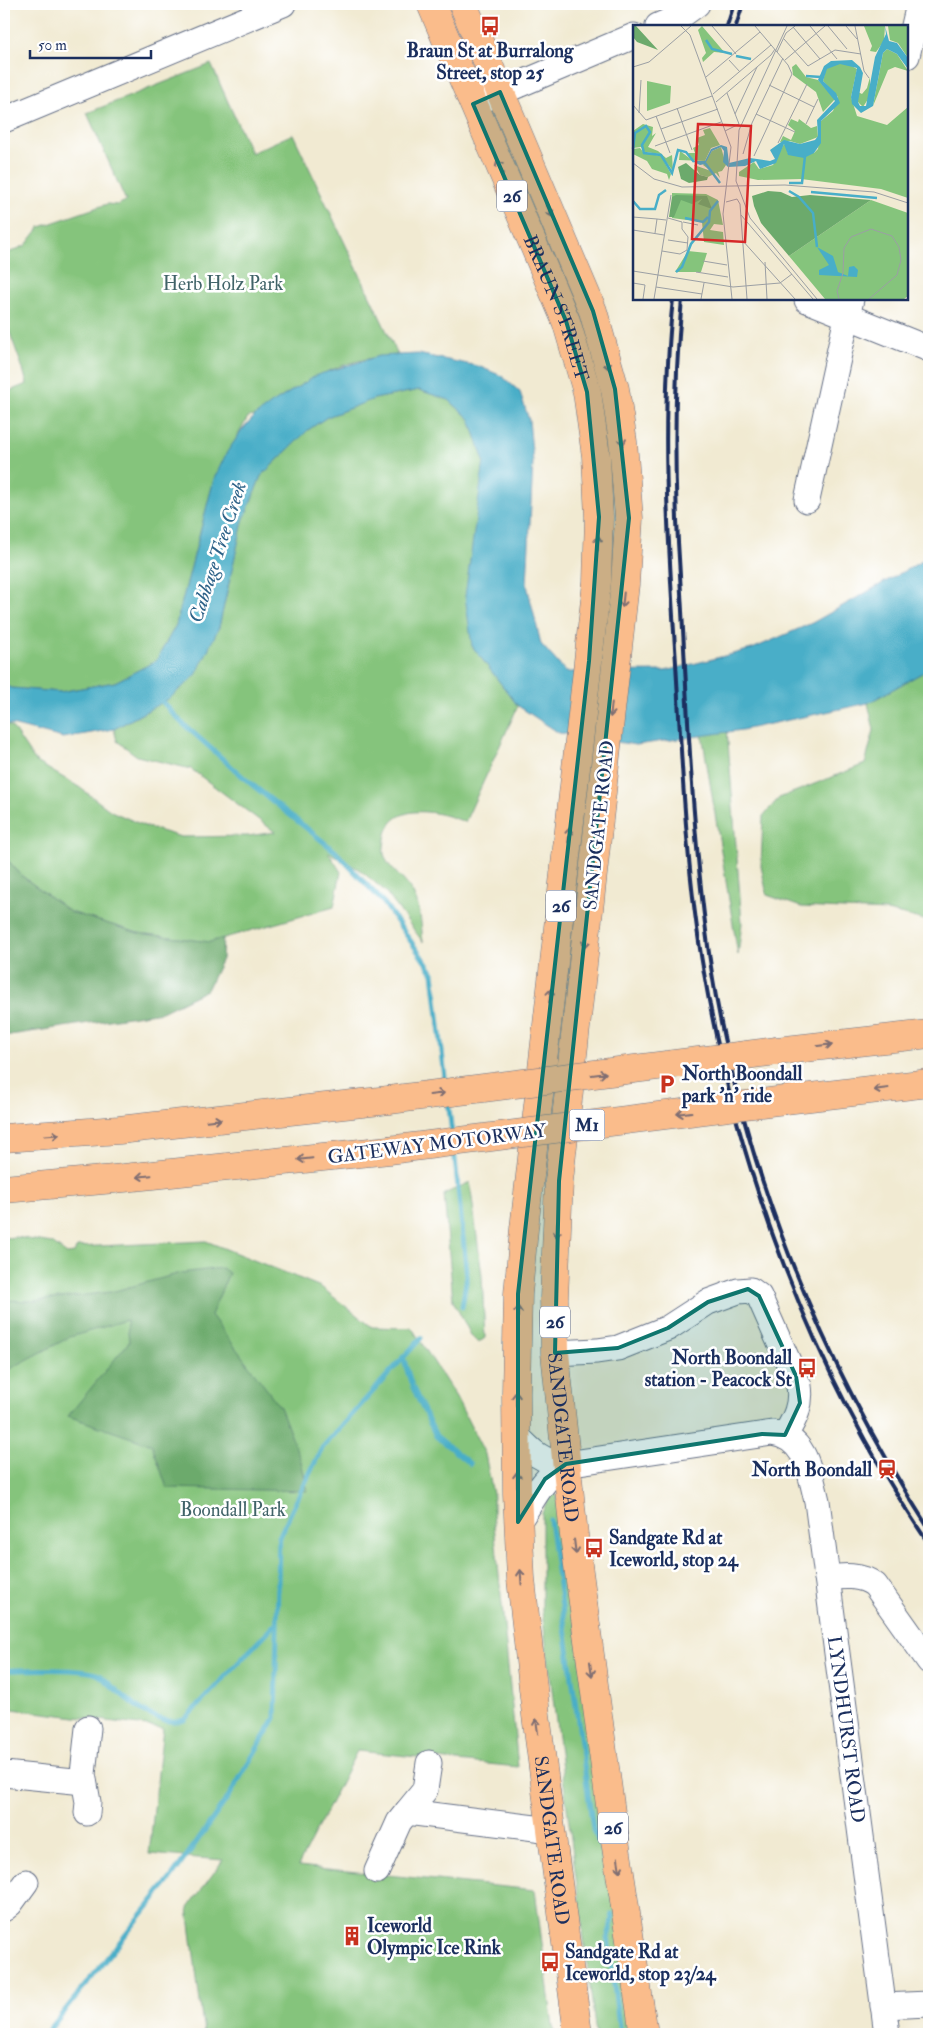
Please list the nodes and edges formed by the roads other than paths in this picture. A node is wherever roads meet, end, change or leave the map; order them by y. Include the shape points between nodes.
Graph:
1 (283, 4) edge
2 (431, 4) edge
3 (464, 4) edge
4 (696, 4) edge
5 (919, 4) edge
6 (660, 25) edge
7 (633, 36) edge
8 (908, 52) edge
9 (500, 92) junction
10 (473, 104) junction
11 (4, 120) edge
12 (807, 300) edge
13 (849, 307) edge
14 (929, 349) edge
15 (615, 389) joint
16 (587, 392) joint
17 (808, 500) dead end
18 (929, 1034) edge
19 (929, 1083) edge
20 (4, 1138) edge
21 (4, 1189) edge
22 (556, 1353) junction
23 (516, 1435) junction
24 (785, 1435) junction
25 (566, 1464) junction
26 (518, 1522) junction
27 (827, 1578) junction
28 (929, 1661) edge
29 (88, 1728) dead end
30 (429, 1763) dead end
31 (4, 1774) edge
32 (84, 1782) junction
33 (407, 1812) junction
34 (87, 1813) dead end
35 (551, 1830) junction
36 (377, 1871) dead end
37 (26, 1882) dead end
38 (4, 1909) edge
39 (929, 2004) edge
40 (883, 2006) junction
41 (578, 2034) edge
42 (644, 2034) edge
43 (886, 2034) edge

1 - 11 street
2 - 10 highway, BRAUN STREET / 26
3 - 9 highway, BRAUN STREET / 26
4 - 6 street via 680,17
5 - 8 street
7 - 9 street
9 - 10 street
9 -> 15 highway, BRAUN STREET / 26 via 593,311
16 -> 10 highway, BRAUN STREET / 26 via 566,321
12 - 13 street
13 - 14 street
13 - 17 street
15 -> 22 highway, SANDGATE ROAD / 26 via 629,518 625,584 560,1181 554,1298
23 -> 16 highway, SANDGATE ROAD / 26 via 518,1294 524,1229 597,582 599,517 596,456
20 -> 18 highway, bridge via 119,1130 389,1100
19 -> 21 highway, GATEWAY MOTORWAY / M1, bridge via 388,1150
22 - 24 street via 618,1348 668,1328 708,1302 738,1291 752,1290 759,1296 799,1386 798,1410
22 - 25 highway, SANDGATE ROAD / 26
23 - 25 street via 544,1460
26 -> 23 highway, SANDGATE ROAD / 26
24 - 25 street via 762,1434
24 - 27 street, LYNDHURST ROAD via 804,1454 811,1476
25 - 26 street via 545,1479
25 -> 42 highway, SANDGATE ROAD / 26
35 -> 26 highway, SANDGATE ROAD / 26 via 525,1626
27 - 28 street via 857,1577 870,1581
27 - 40 street, LYNDHURST ROAD
29 - 32 street
30 - 33 street via 425,1790
31 - 32 street
32 - 34 street
33 - 35 street
33 - 36 street via 399,1822
35 - 41 highway, SANDGATE ROAD / 26
37 - 38 street
39 - 40 street
40 - 43 street, LYNDHURST ROAD

